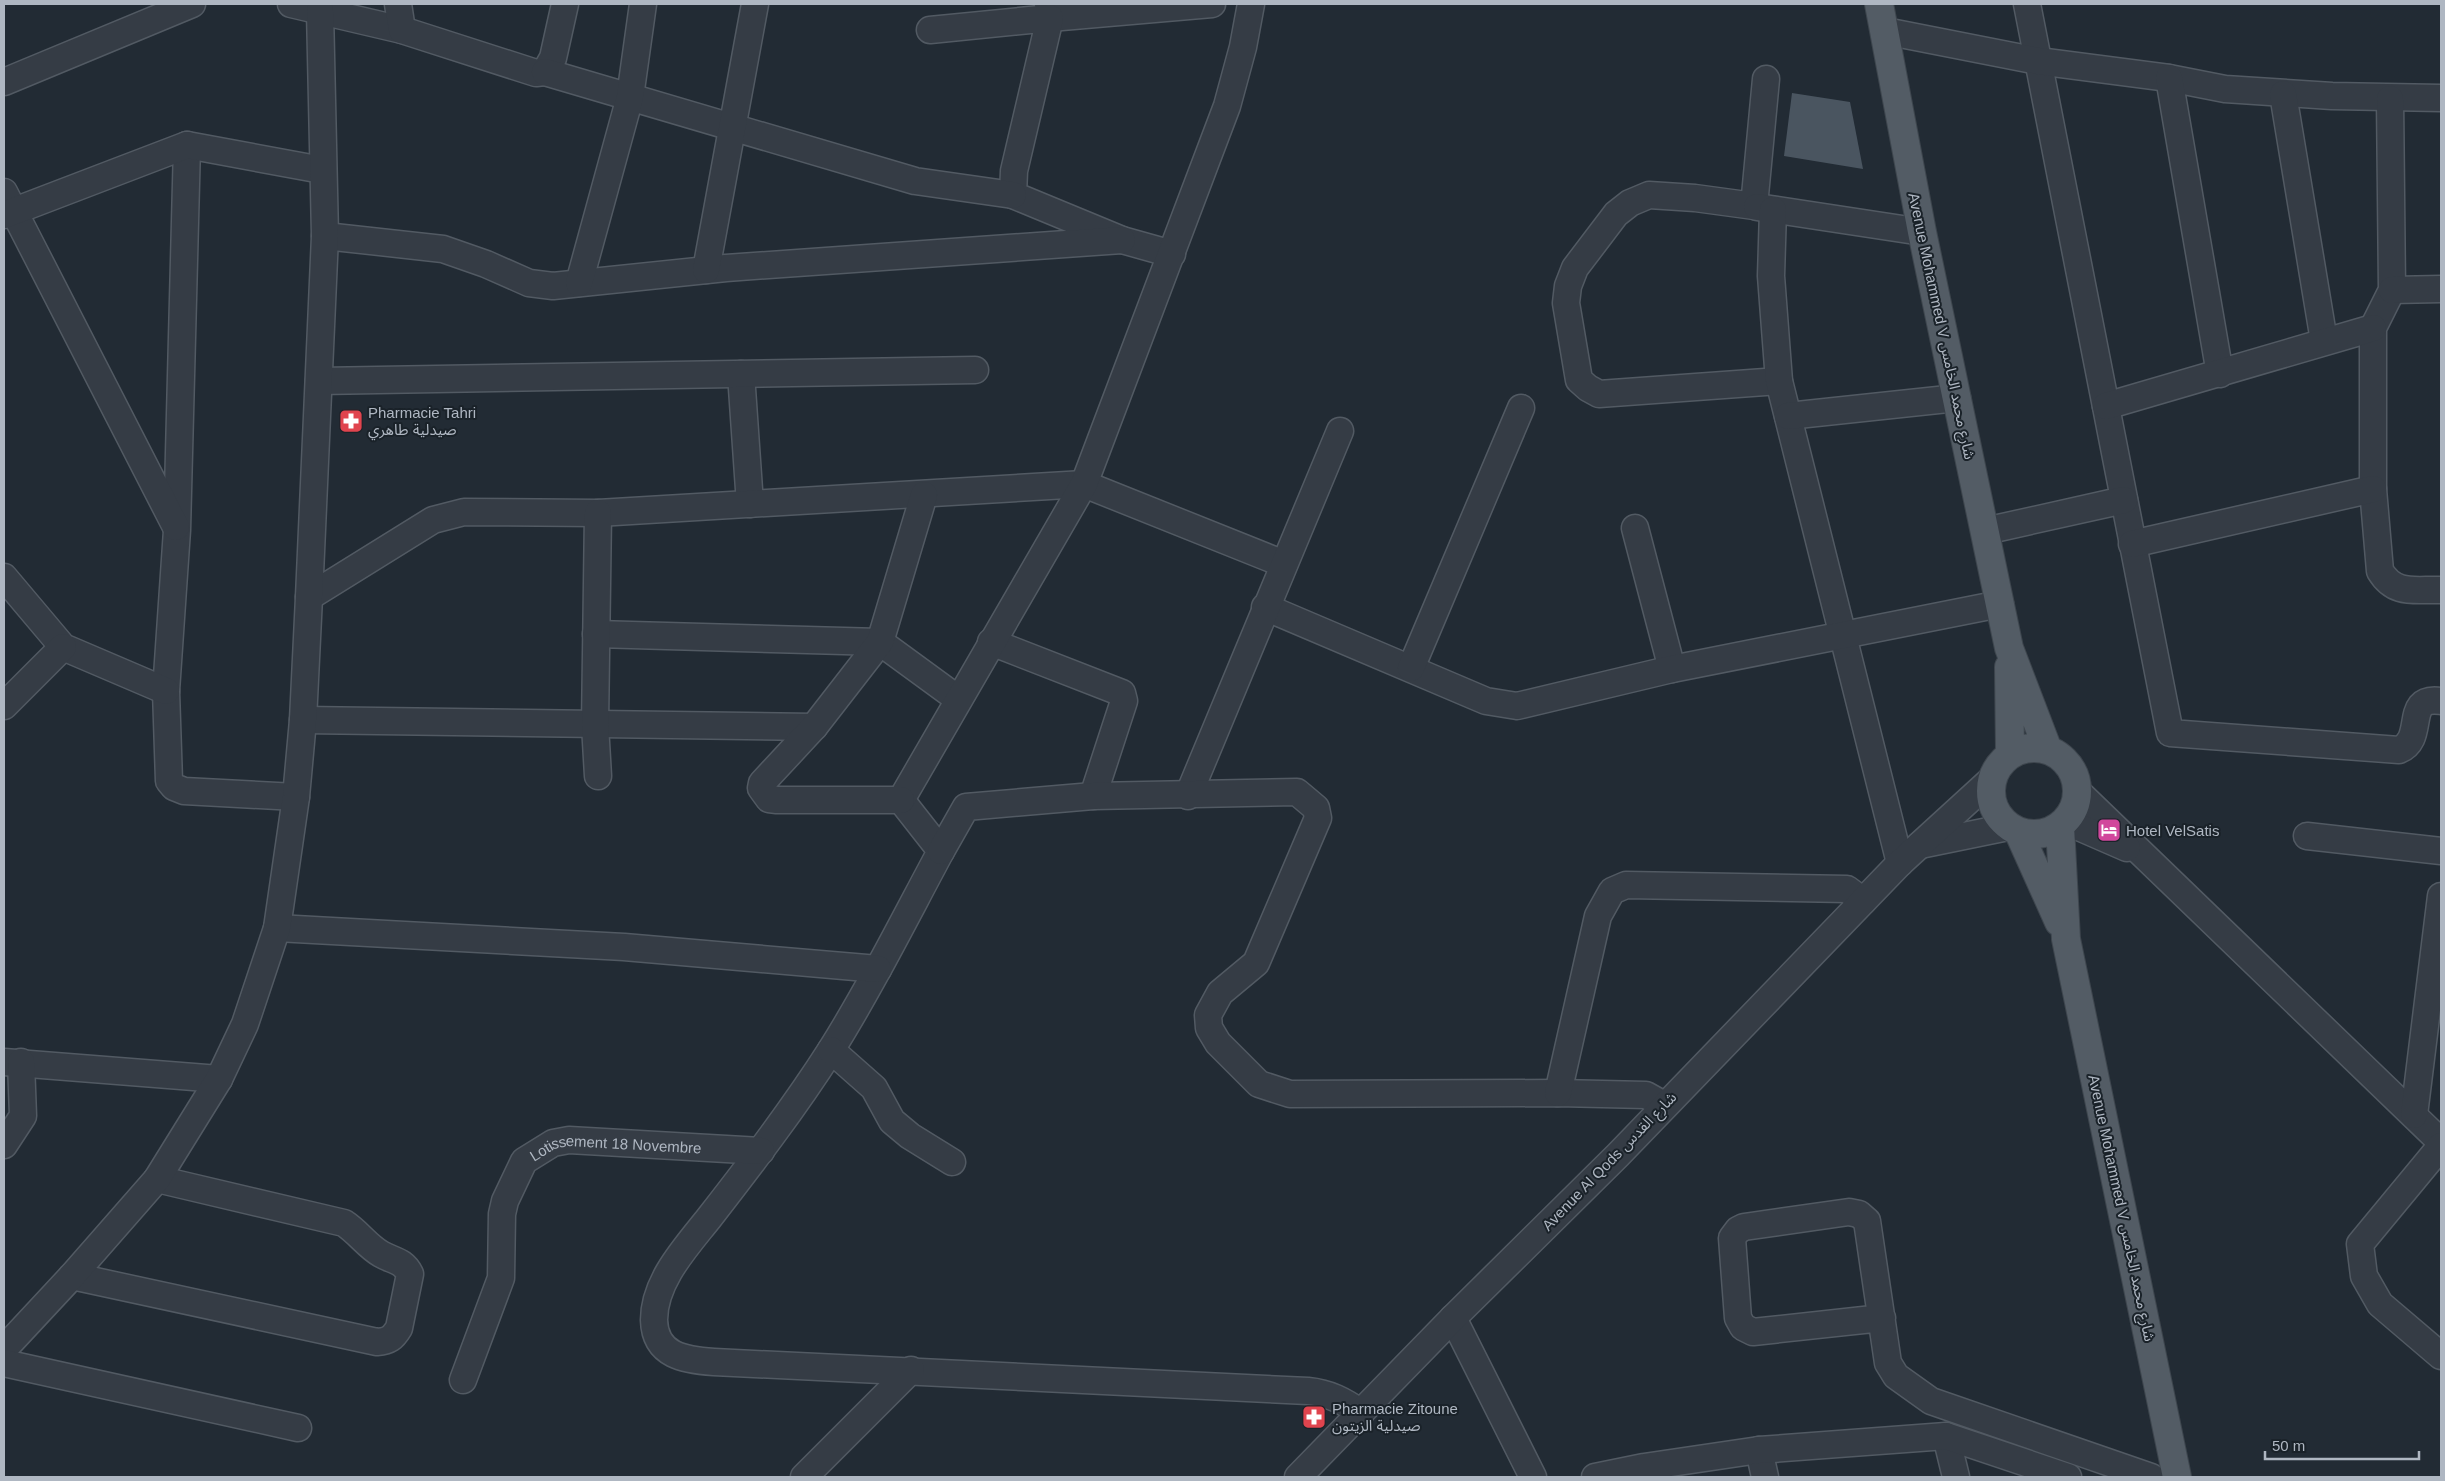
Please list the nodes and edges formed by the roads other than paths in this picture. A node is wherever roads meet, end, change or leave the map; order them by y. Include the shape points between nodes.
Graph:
1 (192, 4) edge
2 (291, 4) edge
3 (398, 4) edge
4 (565, 4) edge
5 (643, 4) edge
6 (755, 4) edge
7 (1212, 4) edge
8 (1251, 4) edge
9 (1879, 4) edge
10 (2027, 4) edge
11 (320, 11) junction
12 (1049, 11) edge
13 (402, 30) junction
14 (930, 30) dead end
15 (1885, 31) junction
16 (2038, 61) junction
17 (545, 72) junction
18 (2168, 78) junction
19 (1766, 79) dead end
20 (4, 82) edge
21 (2283, 94) junction
22 (630, 97) junction
23 (2441, 98) edge
24 (2390, 99) junction
25 (732, 127) junction
26 (187, 145) junction
27 (322, 170) junction
28 (1012, 196) junction
29 (6, 206) edge
30 (1763, 208) junction
31 (1922, 232) junction
32 (325, 236) junction
33 (1122, 240) junction
34 (1172, 254) junction
35 (706, 270) junction
36 (579, 283) junction
37 (2441, 289) edge
38 (2392, 290) junction
39 (2373, 328) junction
40 (2324, 341) junction
41 (975, 370) dead end
42 (741, 374) junction
43 (2220, 374) junction
44 (1779, 380) junction
45 (319, 381) junction
46 (1957, 398) junction
47 (2106, 406) junction
48 (1521, 408) dead end
49 (1788, 416) junction
50 (1340, 431) dead end
51 (1084, 484) junction
52 (2373, 488) junction
53 (924, 495) junction
54 (2124, 500) junction
55 (750, 504) junction
56 (598, 513) junction
57 (1635, 528) dead end
58 (178, 530) junction
59 (1985, 531) junction
60 (2132, 544) junction
61 (1284, 564) junction
62 (4, 577) edge
63 (2441, 590) edge
64 (310, 597) junction
65 (2000, 604) junction
66 (1265, 606) junction
67 (596, 634) junction
68 (1844, 636) junction
69 (880, 642) junction
70 (991, 642) junction
71 (63, 647) junction
72 (2009, 648) junction
73 (1411, 668) junction
74 (1672, 669) junction
75 (166, 691) junction
76 (958, 699) junction
77 (2441, 701) edge
78 (4, 706) edge
79 (303, 720) junction
80 (596, 725) junction
81 (814, 727) junction
82 (2048, 750) junction
83 (2010, 754) junction
84 (598, 776) dead end
85 (1992, 779) junction
86 (2077, 790) junction
87 (1093, 796) junction
88 (1188, 796) junction
89 (296, 797) junction
90 (901, 800) junction
91 (2063, 824) junction
92 (2014, 830) junction
93 (2307, 836) dead end
94 (1920, 845) junction
95 (941, 850) junction
96 (2441, 851) edge
97 (2141, 854) junction
98 (1900, 863) junction
99 (2441, 896) edge
100 (1863, 902) junction
101 (277, 928) junction
102 (2066, 939) junction
103 (878, 969) junction
104 (831, 1050) junction
105 (12, 1062) edge
106 (219, 1079) junction
107 (1558, 1093) junction
108 (1664, 1105) junction
109 (2414, 1115) junction
110 (2441, 1144) edge
111 (4, 1145) edge
112 (761, 1151) junction
113 (952, 1162) dead end
114 (157, 1179) junction
115 (72, 1276) junction
116 (1453, 1318) junction
117 (1882, 1318) junction
118 (4, 1349) edge
119 (2441, 1356) edge
120 (4, 1364) edge
121 (911, 1370) junction
122 (463, 1380) dead end
123 (1361, 1413) junction
124 (298, 1428) dead end
125 (1946, 1436) junction
126 (1759, 1450) junction
127 (804, 1477) edge
128 (1298, 1477) edge
129 (1533, 1477) edge
130 (1595, 1477) edge
131 (1765, 1477) edge
132 (1956, 1477) edge
133 (2068, 1477) edge
134 (2151, 1477) edge
135 (2176, 1477) edge

1 - 20 street
2 - 11 street
3 - 13 street
4 - 17 street via 553,58
5 - 22 street
6 - 25 street
7 - 12 street
8 - 34 street via 1244,47 1227,106
9 - 15 main road, Avenue Mohammed V شارع محمد الخامس
10 - 16 street
11 - 13 street
11 - 27 street
12 - 14 street
12 - 28 street via 1014,171
13 - 17 street via 536,73
15 - 16 street
15 - 31 main road, Avenue Mohammed V شارع محمد الخامس
16 - 18 street
16 - 47 street
17 - 22 street
18 - 21 street via 2225,89
18 - 43 street
19 - 30 street
21 - 24 street
21 - 40 street
22 - 25 street
22 - 36 street
23 - 24 street
24 - 38 street
25 - 28 street via 915,181
25 - 35 street
26 - 27 street
26 - 29 street
26 - 58 street
27 - 32 street
28 - 33 street
29 - 58 street
30 - 31 street
30 - 44 street
30 - 44 street via 1649,195 1630,203 1616,214 1575,268 1566,303 1579,380 1599,394
31 - 46 main road, Avenue Mohammed V شارع محمد الخامس
32 - 36 street via 443,249 529,283 553,286
32 - 45 street
33 - 34 street
33 - 35 street
34 - 51 street
35 - 36 street
37 - 38 street
38 - 39 street
39 - 40 street
39 - 52 street
40 - 43 street
41 - 42 street
42 - 45 street
42 - 55 street
43 - 47 street
44 - 49 street
45 - 64 street
46 - 49 street
46 - 59 main road, Avenue Mohammed V شارع محمد الخامس
47 - 54 street
48 - 73 street
49 - 68 street
50 - 61 street
51 - 53 street
51 - 61 street
51 - 70 street
52 - 60 street
52 - 63 street via 2380,571 2387,582 2396,588
53 - 55 street
53 - 69 street
54 - 59 street
54 - 60 street
55 - 56 street
56 - 64 street via 464,512 433,520
56 - 67 street
57 - 74 street
58 - 75 street
59 - 65 main road, Avenue Mohammed V شارع محمد الخامس
60 - 77 street via 2170,734 2399,750 2411,741 2418,708 2430,699
61 - 66 street
62 - 71 street
64 - 79 street
65 - 68 street
65 - 72 main road, Avenue Mohammed V شارع محمد الخامس
66 - 73 street
66 - 88 street
67 - 69 street
67 - 80 street
68 - 74 street
68 - 98 street
69 - 76 street
69 - 81 street
70 - 76 street
70 - 87 street via 1122,693 1124,701
71 - 75 street
71 - 78 street
72 - 82 main road, Avenue Mohammed V شارع محمد الخامس
72 - 83 main road, Avenue Mohammed V شارع محمد الخامس
73 - 74 street via 1486,701 1517,706
75 - 89 street via 169,781 174,787 184,791
76 - 90 street
79 - 80 street
79 - 89 street
80 - 81 street
80 - 84 street
81 - 90 street via 762,783 761,788 769,799
82 - 83 main road via 2029,748
82 - 86 main road via 2069,766
83 - 85 main road
85 - 92 main road via 1992,805 1998,817
85 - 94 street, Avenue Al Qods شارع القدس
86 - 91 main road via 2072,812
86 - 97 street
87 - 88 street
87 - 95 street via 966,807
88 - 107 street via 1297,792 1316,808 1318,818 1256,963 1220,993 1208,1015 1218,1043 1259,1084 1290,1094
89 - 101 street
90 - 95 street
91 - 92 main road via 2047,833 2033,835
91 - 97 street
91 - 102 main road, Avenue Mohammed V شارع محمد الخامس
92 - 94 street, Avenue Al Qods شارع القدس
92 - 102 main road, Avenue Mohammed V شارع محمد الخامس
93 - 96 street
94 - 98 street, Avenue Al Qods شارع القدس
95 - 103 street
97 - 109 street
98 - 100 street, Avenue Al Qods شارع القدس
99 - 109 street
100 - 107 street via 1847,889 1626,885 1612,891 1598,916
100 - 108 street, Avenue Al Qods شارع القدس
101 - 103 street via 624,947
101 - 106 street via 245,1024
102 - 135 main road, Avenue Mohammed V شارع محمد الخامس
103 - 104 street
104 - 112 street
104 - 113 street via 874,1088 892,1121
105 - 106 street
105 - 111 street via 23,1116
106 - 114 street
107 - 108 street via 1646,1095
108 - 116 street, Avenue Al Qods شارع القدس via 1618,1155
109 - 110 street
110 - 119 street via 2360,1244 2364,1276 2380,1304
112 - 121 street via 674,1263 656,1299 656,1333 665,1349 686,1360
112 - 122 street, Lotissement 18 Novembre via 569,1140 553,1143 524,1162 502,1214 502,1278
114 - 115 street
114 - 115 street via 344,1224 355,1230 382,1255 400,1261 410,1274 395,1335 388,1341 377,1342
115 - 118 street
116 - 123 street, Avenue Al Qods شارع القدس
116 - 129 street
117 - 117 street via 1867,1221 1860,1214 1849,1212 1744,1227 1732,1238 1738,1318 1743,1327 1753,1332
117 - 134 street via 1888,1363 1896,1376 1931,1401
120 - 124 street
121 - 123 street via 1322,1392 1344,1401
121 - 127 street
123 - 128 street, Avenue Al Qods شارع القدس
125 - 126 street
125 - 132 street
125 - 133 street
126 - 130 street
126 - 131 street

